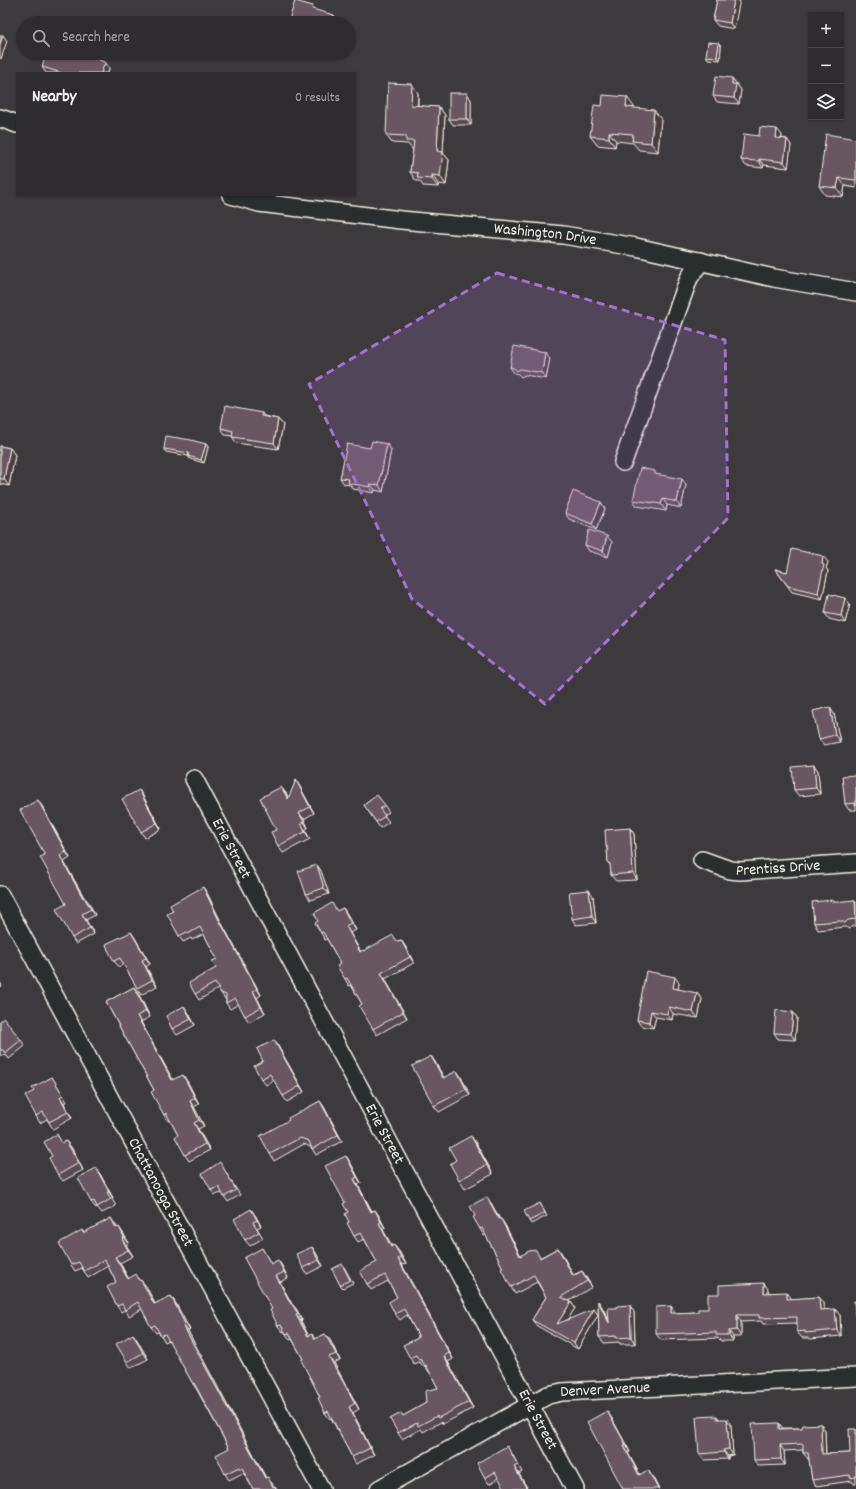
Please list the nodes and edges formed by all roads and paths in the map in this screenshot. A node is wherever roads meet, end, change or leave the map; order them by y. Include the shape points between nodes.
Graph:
1 (0, 118) edge
2 (16, 124) edge
3 (234, 196) edge
4 (701, 261) junction
5 (856, 292) edge
6 (623, 462) dead end
7 (194, 779) dead end
8 (702, 860) dead end
9 (856, 863) edge
10 (0, 895) edge
11 (856, 1378) edge
12 (530, 1404) junction
13 (321, 1489) edge
14 (379, 1489) edge
15 (575, 1489) edge

1 - 2 street
3 - 4 street, Washington Drive via 259,203 401,220 563,234
4 - 5 street, Washington Drive via 774,278
4 - 6 street via 689,278
7 - 12 street, Erie Street
8 - 9 street, Prentiss Drive via 740,871
10 - 13 street, Chattanooga Street
11 - 12 street, Denver Avenue via 562,1392 548,1395
12 - 14 street, Denver Avenue
12 - 15 street, Erie Street

